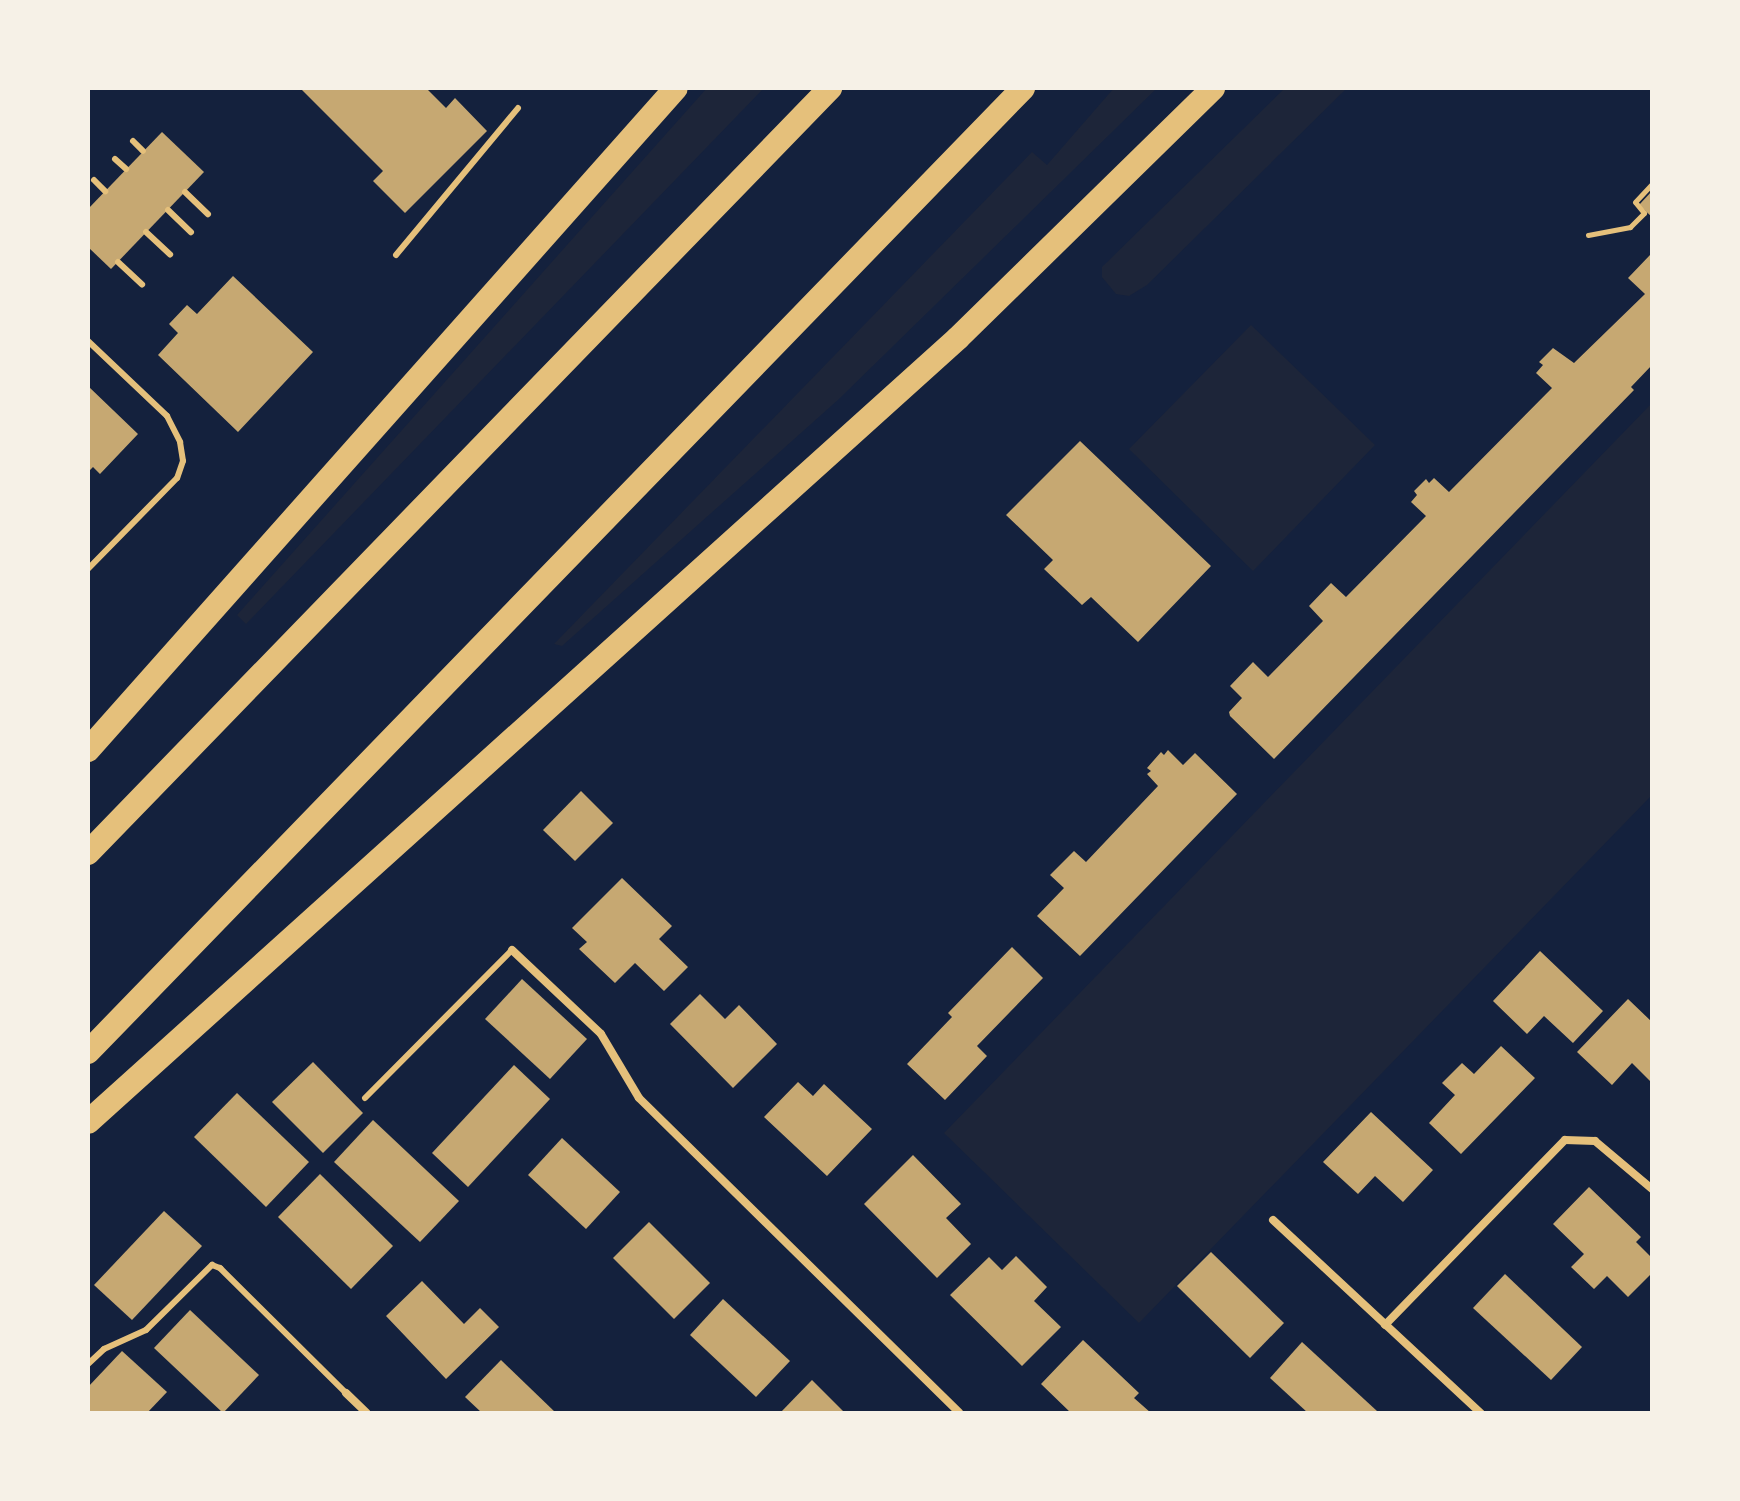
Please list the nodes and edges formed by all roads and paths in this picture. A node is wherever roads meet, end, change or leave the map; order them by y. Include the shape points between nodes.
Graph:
1 (676, 88) edge
2 (830, 88) edge
3 (1023, 88) edge
4 (1213, 88) edge
5 (518, 108) dead end
6 (133, 141) dead end
7 (143, 151) dead end
8 (115, 159) dead end
9 (126, 169) dead end
10 (94, 180) dead end
11 (1652, 184) edge
12 (105, 191) dead end
13 (185, 192) dead end
14 (168, 210) dead end
15 (208, 214) dead end
16 (146, 232) dead end
17 (191, 232) dead end
18 (1588, 235) dead end
19 (170, 254) dead end
20 (396, 255) dead end
21 (118, 262) dead end
22 (142, 284) dead end
23 (88, 341) edge
24 (88, 569) edge
25 (88, 750) edge
26 (88, 853) edge
27 (512, 950) joint
28 (88, 1052) edge
29 (365, 1098) dead end
30 (88, 1122) edge
31 (1652, 1189) edge
32 (1273, 1220) dead end
33 (1385, 1325) junction
34 (88, 1364) edge
35 (346, 1393) joint
36 (367, 1413) edge
37 (959, 1413) edge
38 (1481, 1413) edge

1 - 25 highway
2 - 26 highway
3 - 28 highway
4 - 30 highway via 958,338
5 - 20 lane
6 - 7 lane
8 - 9 lane
10 - 12 lane
11 - 18 path via 1635,202 1644,213 1630,227
13 - 15 lane
14 - 17 lane
16 - 19 lane
21 - 22 lane
23 - 24 lane via 167,416 183,461 177,478
27 - 29 lane
27 - 37 street via 601,1034 639,1098
31 - 33 street via 1595,1141 1565,1140
32 - 33 street
33 - 38 street
34 - 35 lane via 104,1349 146,1330 212,1265
35 - 36 street

